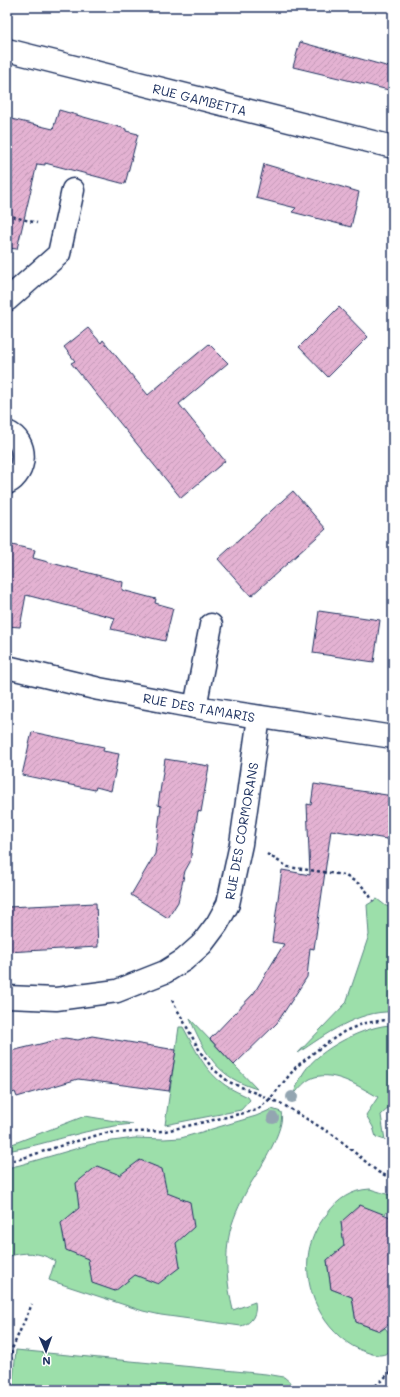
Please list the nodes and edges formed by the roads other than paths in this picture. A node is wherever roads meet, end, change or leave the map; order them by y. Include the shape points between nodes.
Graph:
1 (7, 50) edge
2 (393, 147) edge
3 (73, 190) dead end
4 (7, 300) edge
5 (7, 432) edge
6 (7, 483) edge
7 (211, 625) dead end
8 (7, 667) edge
9 (195, 707) junction
10 (259, 717) junction
11 (393, 737) edge
12 (7, 997) edge

1 - 2 street, RUE GAMBETTA
3 - 4 street via 59,254
5 - 6 street via 18,440 23,457 18,474
7 - 9 street
8 - 9 street, RUE DES TAMARIS via 98,689
9 - 10 street, RUE DES TAMARIS
10 - 11 street, RUE DES TAMARIS
10 - 12 street, RUE DES CORMORANS via 241,844 228,904 202,944 184,960 160,974 117,991 56,999

